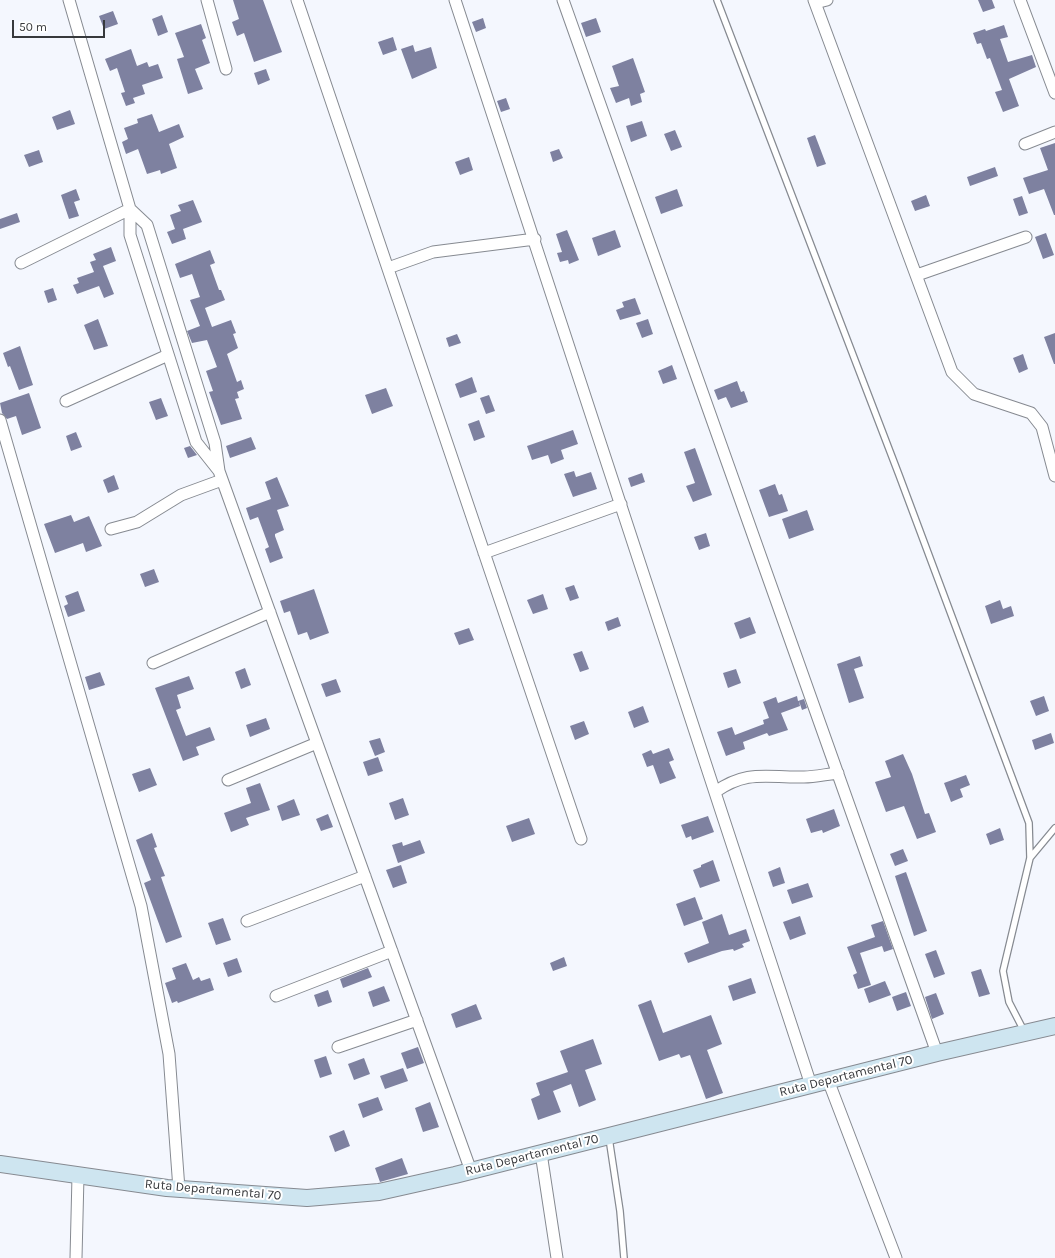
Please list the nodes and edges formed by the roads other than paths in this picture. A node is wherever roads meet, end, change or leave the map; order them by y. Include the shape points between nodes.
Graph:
1 (70, 0) edge
2 (207, 0) edge
3 (297, 0) edge
4 (455, 0) edge
5 (563, 0) edge
6 (717, 0) edge
7 (826, 0) edge
8 (1020, 0) edge
9 (815, 2) edge
10 (226, 69) dead end
11 (1055, 93) edge
12 (1055, 132) edge
13 (1025, 144) dead end
14 (130, 209) junction
15 (1026, 237) dead end
16 (535, 239) junction
17 (21, 263) dead end
18 (388, 268) junction
19 (917, 275) junction
20 (168, 355) junction
21 (66, 401) dead end
22 (0, 420) edge
23 (221, 476) junction
24 (1055, 476) edge
25 (621, 504) junction
26 (111, 529) dead end
27 (484, 553) junction
28 (270, 612) junction
29 (153, 663) dead end
30 (317, 743) junction
31 (838, 773) junction
32 (228, 780) dead end
33 (714, 792) junction
34 (1055, 828) edge
35 (581, 838) dead end
36 (1030, 858) junction
37 (365, 876) junction
38 (247, 921) dead end
39 (392, 951) junction
40 (276, 996) dead end
41 (417, 1020) junction
42 (1055, 1026) edge
43 (1025, 1033) junction
44 (338, 1047) dead end
45 (937, 1053) junction
46 (828, 1080) junction
47 (810, 1085) junction
48 (608, 1136) junction
49 (541, 1153) junction
50 (0, 1164) edge
51 (471, 1171) junction
52 (78, 1176) junction
53 (179, 1189) junction
54 (76, 1258) edge
55 (557, 1258) edge
56 (624, 1258) edge
57 (896, 1258) edge

1 - 14 street
2 - 10 street
3 - 18 street
4 - 16 street
5 - 31 street
6 - 36 lane via 1029,823
7 - 9 street
8 - 11 street
9 - 19 street
12 - 13 street
14 - 17 street
14 - 20 street via 130,235
14 - 23 street via 147,225 215,443
15 - 19 street
16 - 18 street via 433,252
16 - 25 street
18 - 27 street
19 - 24 street via 952,372 974,394 1031,413 1042,427
20 - 21 street
20 - 23 street via 196,442
22 - 53 street via 141,906 169,1054
23 - 26 street via 181,495 136,522
23 - 28 street
25 - 27 street
25 - 33 street
27 - 35 street
28 - 29 street
28 - 30 street
30 - 32 street
30 - 37 street
31 - 33 street via 806,777 750,776 739,778
31 - 45 street
33 - 47 street
34 - 36 lane
36 - 43 lane via 1003,971 1009,1002
37 - 38 street
37 - 39 street
39 - 40 street
39 - 41 street
41 - 44 street
41 - 51 street
42 - 43 main road, Ruta Departamental 70
43 - 45 main road, Ruta Departamental 70
45 - 46 main road, Ruta Departamental 70
46 - 47 main road, Ruta Departamental 70
46 - 57 street
47 - 48 main road, Ruta Departamental 70
48 - 49 main road, Ruta Departamental 70
48 - 56 lane via 620,1211
49 - 51 main road, Ruta Departamental 70
49 - 55 street
50 - 52 main road, Ruta Departamental 70
51 - 53 main road, Ruta Departamental 70 via 379,1192 307,1198
52 - 53 main road, Ruta Departamental 70
52 - 54 street

